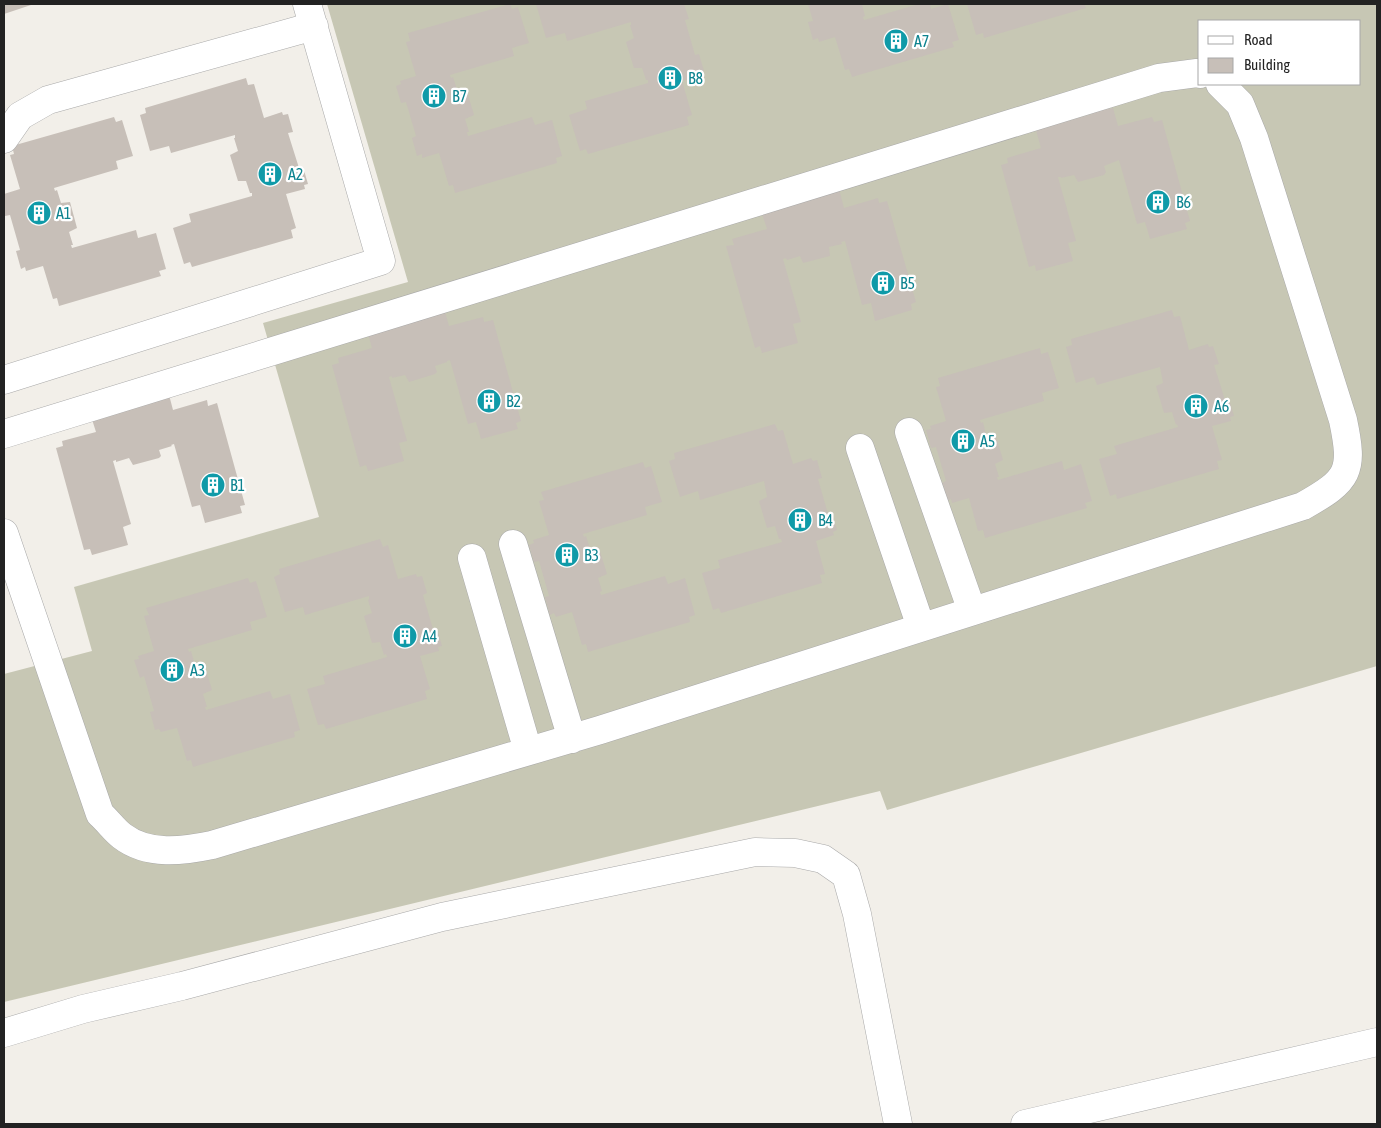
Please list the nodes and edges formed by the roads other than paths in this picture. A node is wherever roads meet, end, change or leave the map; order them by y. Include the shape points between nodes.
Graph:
1 (311, 15) edge
2 (1198, 73) edge
3 (1221, 85) edge
4 (4, 139) edge
5 (4, 380) edge
6 (909, 432) dead end
7 (4, 434) edge
8 (860, 448) dead end
9 (4, 533) edge
10 (514, 544) dead end
11 (472, 558) dead end
12 (972, 611) junction
13 (921, 627) junction
14 (572, 739) junction
15 (528, 752) junction
16 (4, 1033) edge
17 (1377, 1042) edge
18 (898, 1124) edge
19 (1024, 1124) edge

1 - 4 street via 48,100 20,116
1 - 5 street via 381,261
2 - 7 street via 1159,78
3 - 12 street via 1240,104 1254,138 1343,420 1349,449 1346,473 1328,492 1303,506
6 - 12 street
8 - 13 street
9 - 15 street via 100,814 123,837 146,848 180,851 212,845
10 - 14 street
11 - 15 street
12 - 13 street
13 - 14 street
14 - 15 street
16 - 18 street via 442,917 755,852 795,852 823,859 846,875 857,914
17 - 19 street

